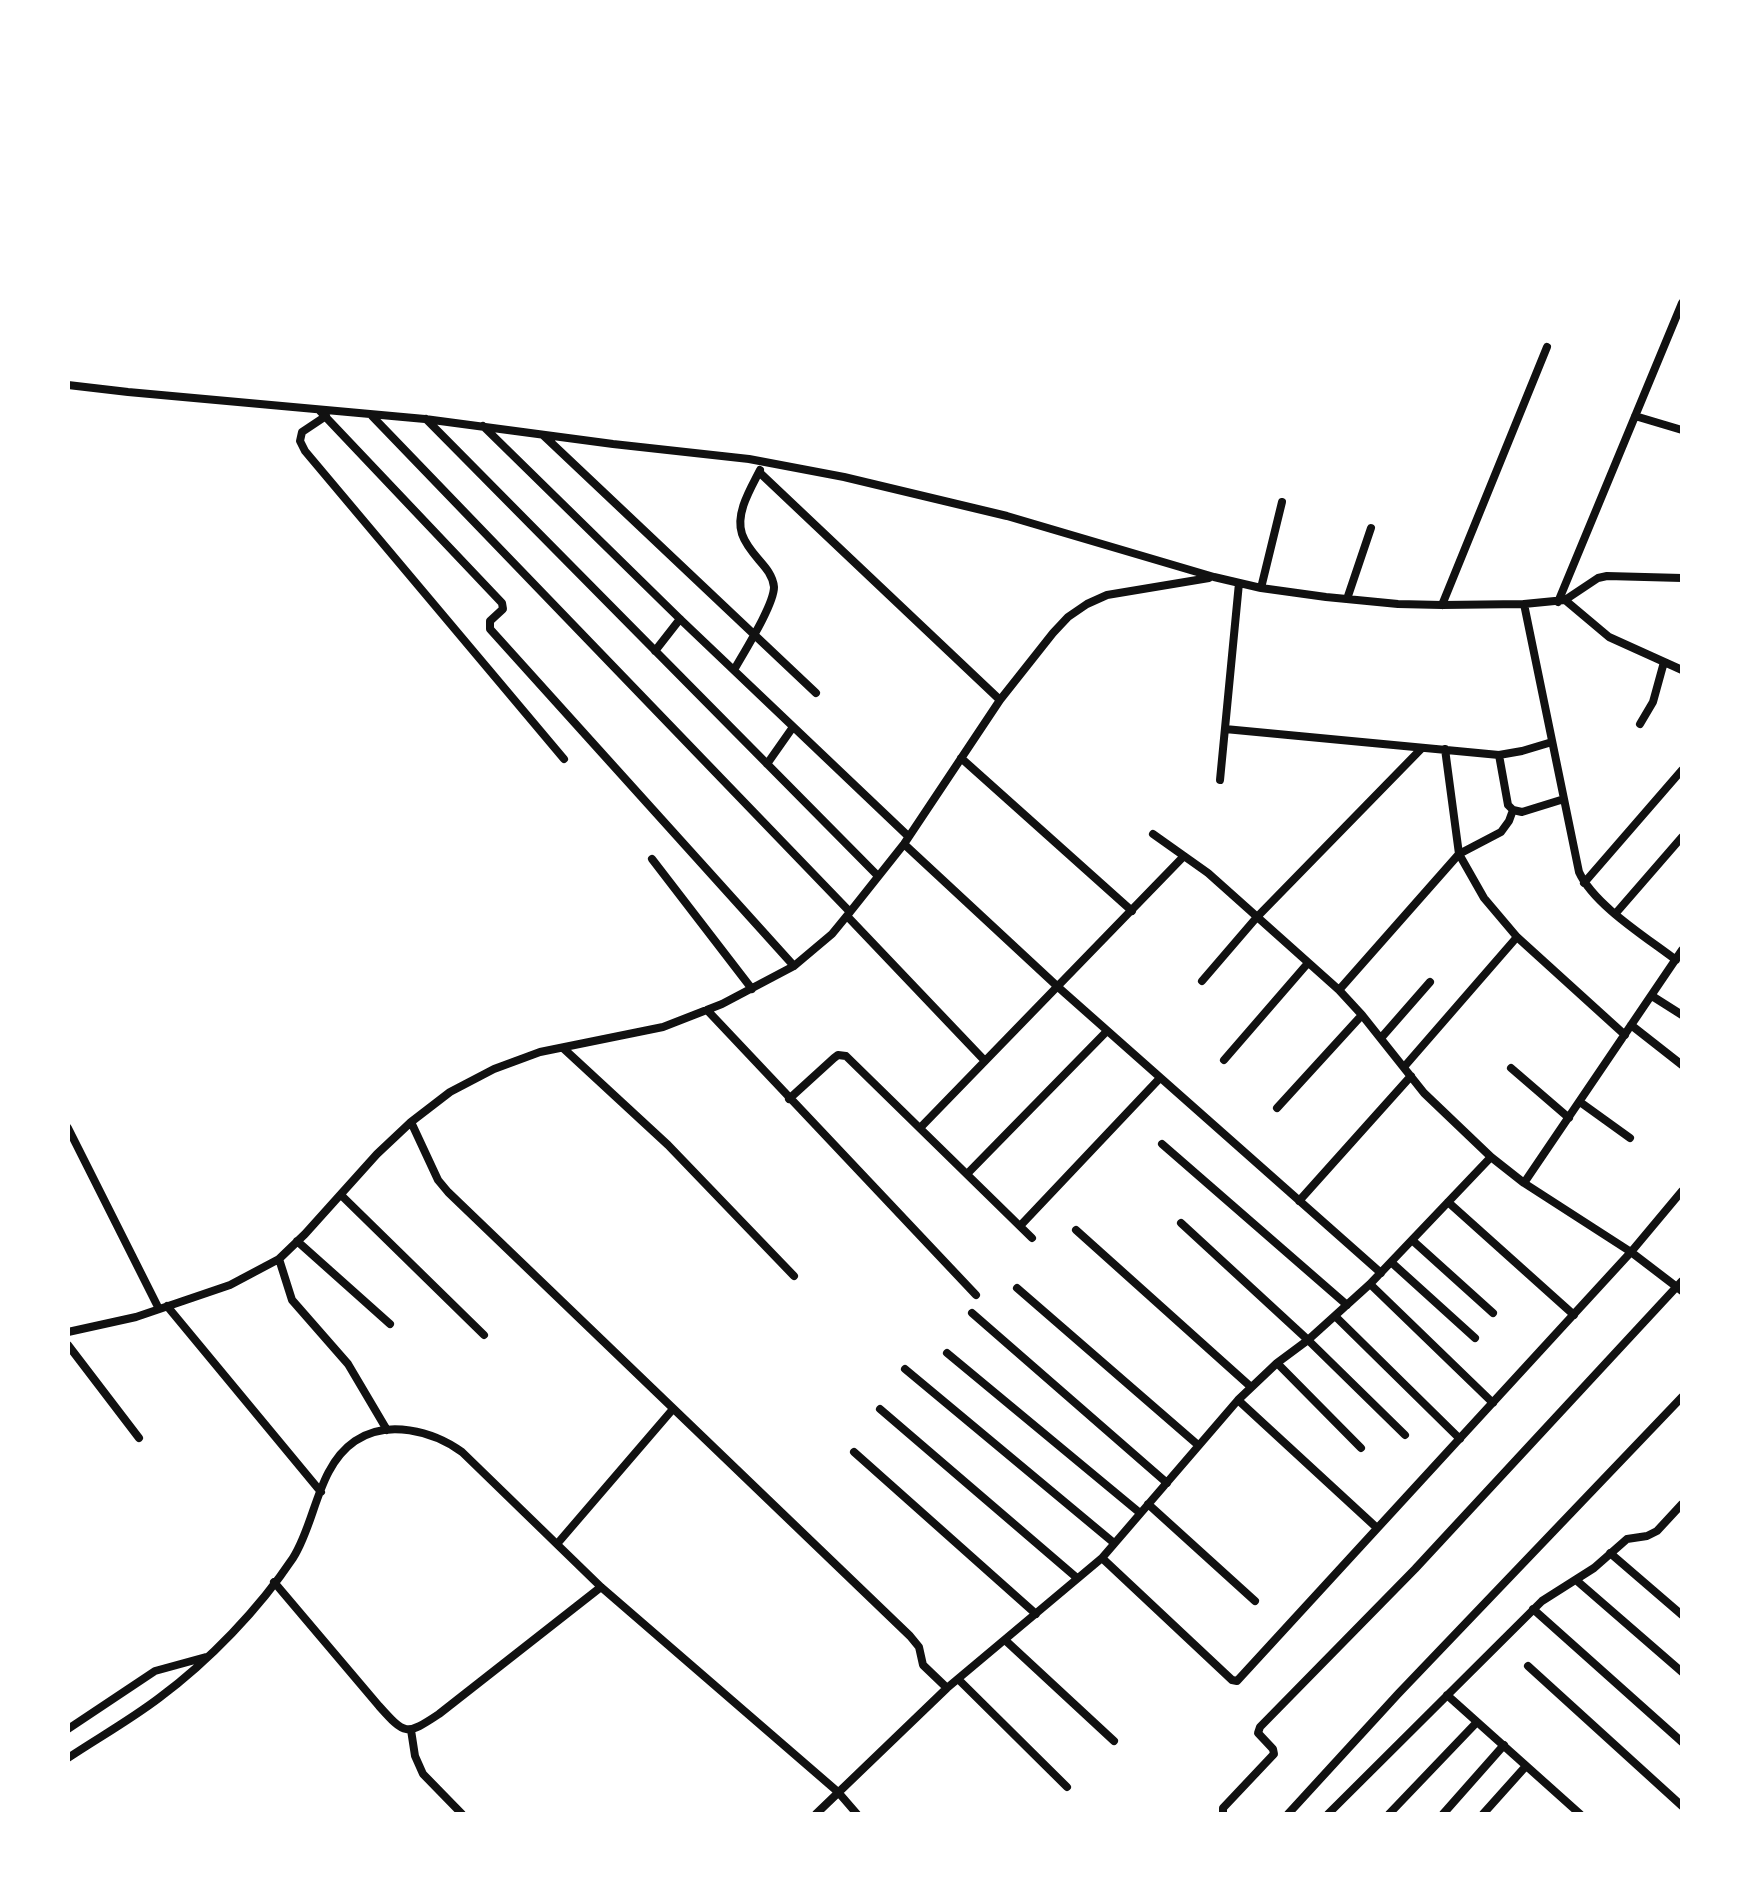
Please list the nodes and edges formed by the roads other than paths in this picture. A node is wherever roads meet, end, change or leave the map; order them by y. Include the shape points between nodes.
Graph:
1 (1682, 303) edge
2 (1547, 347) dead end
3 (68, 385) edge
4 (323, 413) junction
5 (371, 415) junction
6 (1635, 416) junction
7 (425, 419) junction
8 (483, 426) junction
9 (1682, 430) edge
10 (542, 434) junction
11 (764, 462) junction
12 (759, 472) junction
13 (1282, 502) dead end
14 (1371, 528) dead end
15 (1214, 577) junction
16 (1682, 578) edge
17 (1239, 583) junction
18 (1261, 588) junction
19 (1347, 599) junction
20 (1562, 601) junction
21 (1524, 604) junction
22 (1442, 605) junction
23 (680, 619) junction
24 (754, 634) junction
25 (655, 651) junction
26 (1664, 662) junction
27 (734, 670) junction
28 (1682, 670) edge
29 (816, 693) dead end
30 (1000, 700) junction
31 (1640, 724) dead end
32 (793, 727) junction
33 (1225, 729) junction
34 (1552, 742) junction
35 (1422, 748) junction
36 (1445, 749) junction
37 (1499, 755) junction
38 (961, 758) junction
39 (564, 759) dead end
40 (767, 764) junction
41 (1682, 770) edge
42 (1220, 780) dead end
43 (1564, 799) junction
44 (1513, 810) junction
45 (1153, 834) dead end
46 (1682, 837) edge
47 (906, 840) junction
48 (1459, 854) junction
49 (1184, 856) junction
50 (652, 859) dead end
51 (878, 876) junction
52 (1584, 883) junction
53 (1132, 911) junction
54 (1616, 913) junction
55 (848, 914) junction
56 (1257, 917) junction
57 (1517, 937) junction
58 (1682, 950) edge
59 (1676, 960) junction
60 (1308, 963) junction
61 (794, 966) junction
62 (1202, 981) dead end
63 (1430, 982) dead end
64 (1058, 987) junction
65 (752, 989) junction
66 (1339, 990) junction
67 (1652, 996) junction
68 (707, 1010) junction
69 (1362, 1015) junction
70 (1682, 1015) edge
71 (1631, 1025) junction
72 (1107, 1031) junction
73 (1625, 1035) junction
74 (1381, 1038) junction
75 (563, 1048) junction
76 (1224, 1060) dead end
77 (985, 1061) junction
78 (1682, 1065) edge
79 (1404, 1067) junction
80 (1511, 1068) dead end
81 (1411, 1076) junction
82 (1160, 1078) junction
83 (789, 1099) junction
84 (1580, 1102) junction
85 (1277, 1108) dead end
86 (1569, 1118) junction
87 (411, 1122) junction
88 (68, 1128) edge
89 (920, 1128) junction
90 (1630, 1138) dead end
91 (1162, 1144) dead end
92 (1491, 1157) junction
93 (967, 1174) junction
94 (1524, 1183) junction
95 (1682, 1191) edge
96 (341, 1195) junction
97 (1299, 1201) junction
98 (1448, 1202) junction
99 (1181, 1223) dead end
100 (1020, 1226) junction
101 (1076, 1230) dead end
102 (1032, 1238) dead end
103 (1412, 1240) junction
104 (297, 1241) junction
105 (1631, 1252) junction
106 (279, 1259) junction
107 (1391, 1262) junction
108 (1381, 1273) junction
109 (794, 1276) dead end
110 (1370, 1284) junction
111 (1680, 1286) edge
112 (1017, 1288) dead end
113 (976, 1295) dead end
114 (1347, 1305) junction
115 (163, 1308) junction
116 (972, 1313) dead end
117 (1493, 1313) dead end
118 (1574, 1315) junction
119 (1335, 1316) junction
120 (390, 1324) dead end
121 (68, 1332) edge
122 (484, 1335) dead end
123 (1475, 1338) dead end
124 (1308, 1340) junction
125 (68, 1345) edge
126 (947, 1353) dead end
127 (1277, 1363) junction
128 (905, 1369) dead end
129 (1251, 1387) junction
130 (1682, 1397) edge
131 (1238, 1400) junction
132 (1493, 1403) junction
133 (673, 1409) junction
134 (880, 1409) dead end
135 (387, 1430) junction
136 (1405, 1435) dead end
137 (139, 1438) dead end
138 (1460, 1439) junction
139 (1198, 1445) junction
140 (1361, 1448) dead end
141 (854, 1452) dead end
142 (1167, 1483) junction
143 (321, 1492) junction
144 (1148, 1504) junction
145 (1682, 1504) edge
146 (1140, 1513) junction
147 (1377, 1528) junction
148 (1114, 1543) junction
149 (557, 1544) junction
150 (1610, 1553) junction
151 (1102, 1558) junction
152 (1077, 1578) junction
153 (1576, 1580) junction
154 (274, 1582) junction
155 (601, 1587) junction
156 (1255, 1601) dead end
157 (1533, 1609) junction
158 (1036, 1614) junction
159 (1682, 1615) edge
160 (1005, 1640) junction
161 (206, 1657) junction
162 (1528, 1666) dead end
163 (1682, 1672) edge
164 (958, 1679) junction
165 (947, 1688) junction
166 (1447, 1695) junction
167 (1477, 1722) junction
168 (68, 1729) edge
169 (411, 1730) junction
170 (1114, 1741) dead end
171 (1682, 1742) edge
172 (1504, 1745) junction
173 (68, 1758) edge
174 (1526, 1766) junction
175 (1067, 1787) dead end
176 (838, 1792) junction
177 (1682, 1806) edge
178 (462, 1814) edge
179 (816, 1814) edge
180 (857, 1814) edge
181 (1223, 1814) edge
182 (1288, 1814) edge
183 (1328, 1814) edge
184 (1389, 1814) edge
185 (1443, 1814) edge
186 (1483, 1814) edge
187 (1580, 1814) edge

1 - 6 street
2 - 22 street
3 - 4 street
4 - 5 street
4 - 39 street via 302,432 305,451
4 - 61 street via 502,603 490,629
5 - 7 street
5 - 55 street
6 - 9 street
6 - 20 street
7 - 8 street
7 - 25 street
8 - 10 street
8 - 23 street
10 - 11 street
10 - 24 street
11 - 12 street
11 - 15 street via 1007,516
12 - 24 street via 741,514 742,534 774,584
12 - 30 street
13 - 18 street
14 - 19 street
15 - 17 street
15 - 30 street via 1119,593 1087,604 1053,633
16 - 20 street via 1607,576
17 - 18 street
17 - 33 street
18 - 19 street
19 - 22 street
20 - 21 street
20 - 26 street via 1609,637
21 - 22 street
21 - 34 street
23 - 25 street
23 - 27 street
24 - 27 street
24 - 29 street
25 - 40 street
26 - 28 street
26 - 31 street via 1653,702
27 - 32 street
30 - 38 street
32 - 40 street
32 - 47 street
33 - 35 street
33 - 42 street
34 - 37 street
34 - 43 street
35 - 36 street
35 - 56 street
36 - 37 street
36 - 48 street
37 - 44 street
38 - 47 street
38 - 53 street
40 - 51 street
41 - 52 street
43 - 44 street
43 - 52 street
44 - 48 street via 1501,832
45 - 49 street
46 - 54 street
47 - 51 street
47 - 64 street
48 - 57 street via 1484,898
48 - 66 street
49 - 53 street
49 - 56 street
50 - 65 street
51 - 55 street
52 - 54 street
53 - 64 street
54 - 59 street
55 - 61 street
55 - 77 street
56 - 60 street
56 - 62 street
57 - 73 street
57 - 79 street
58 - 59 street
59 - 67 street
60 - 66 street
60 - 76 street
61 - 65 street
63 - 74 street
64 - 72 street
64 - 77 street
65 - 68 street
66 - 69 street
67 - 70 street
67 - 71 street
68 - 75 street via 663,1027
68 - 83 street
69 - 74 street
69 - 85 street
71 - 73 street
71 - 78 street
72 - 82 street
72 - 93 street
73 - 84 street
74 - 79 street
75 - 87 street via 494,1069 450,1092
75 - 109 street via 668,1145
77 - 89 street
79 - 81 street
80 - 86 street
81 - 92 street
81 - 97 street
82 - 97 street
82 - 100 street
83 - 89 street via 842,1055
83 - 113 street
84 - 86 street
84 - 90 street
86 - 94 street
87 - 96 street
87 - 133 street via 448,1192
88 - 115 street
89 - 93 street
91 - 114 street
92 - 94 street
92 - 98 street
93 - 100 street
94 - 105 street
95 - 105 street
96 - 104 street
96 - 122 street
97 - 108 street
98 - 103 street
98 - 118 street
99 - 124 street
100 - 102 street
101 - 129 street
103 - 107 street
103 - 117 street
104 - 106 street
104 - 120 street
105 - 111 street
105 - 118 street
106 - 115 street via 230,1285
106 - 135 street via 292,1300 348,1364
107 - 108 street
107 - 123 street
108 - 110 street
110 - 114 street
110 - 132 street
111 - 181 street via 1260,1727 1258,1733 1274,1754
112 - 139 street
114 - 119 street
115 - 121 street
115 - 143 street
116 - 142 street
118 - 132 street
119 - 124 street
119 - 138 street
124 - 127 street
124 - 136 street
125 - 137 street
126 - 146 street
127 - 129 street
127 - 140 street
128 - 148 street
129 - 131 street
130 - 182 street
131 - 139 street
131 - 147 street
132 - 138 street
133 - 149 street
133 - 165 street via 910,1636 923,1665
134 - 152 street
135 - 143 street via 375,1431 345,1449
135 - 149 street via 426,1434 451,1444
138 - 147 street
139 - 142 street
141 - 158 street
142 - 144 street
143 - 154 street via 303,1540
144 - 146 street
144 - 156 street
145 - 150 street via 1657,1531 1627,1539
146 - 148 street
147 - 151 street via 1237,1681
148 - 151 street
149 - 155 street
150 - 153 street
150 - 159 street
151 - 152 street
152 - 158 street
153 - 157 street
153 - 163 street
154 - 161 street
154 - 169 street via 393,1722
155 - 169 street via 439,1714
155 - 176 street
157 - 166 street
157 - 171 street
158 - 160 street
160 - 164 street
160 - 170 street
161 - 168 street via 155,1671
161 - 173 street via 159,1698
162 - 177 street
164 - 165 street
164 - 175 street
165 - 176 street
166 - 167 street
166 - 183 street
167 - 172 street
167 - 184 street
169 - 178 street via 423,1774
172 - 174 street
172 - 185 street
174 - 186 street
174 - 187 street
176 - 179 street
176 - 180 street

